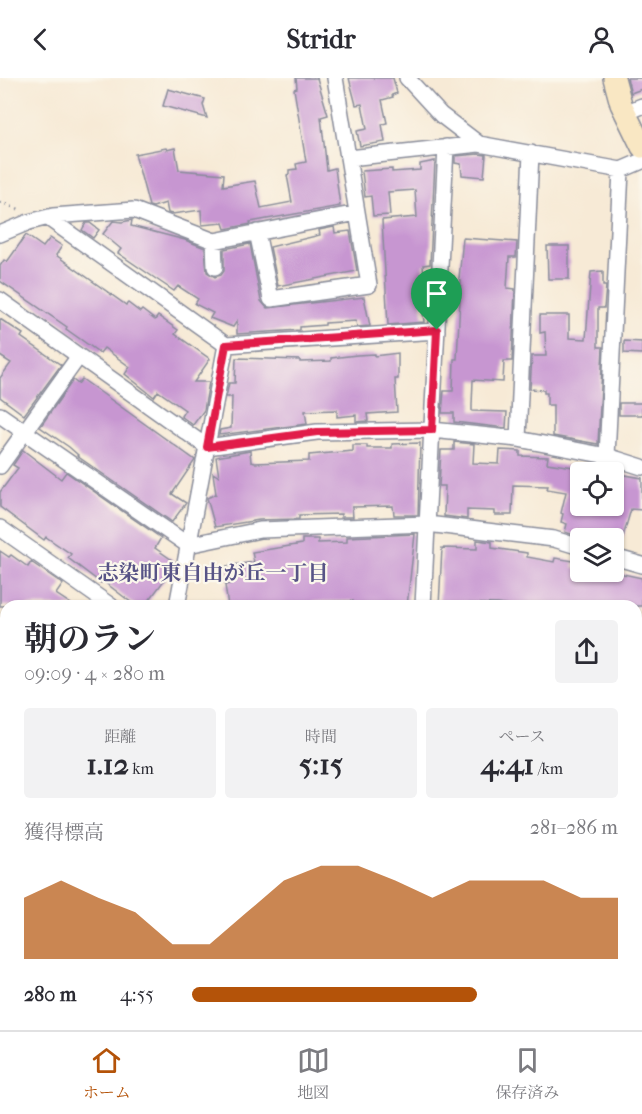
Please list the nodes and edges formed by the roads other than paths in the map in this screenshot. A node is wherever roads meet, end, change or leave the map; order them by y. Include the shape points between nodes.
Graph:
1 (335, 78) edge
2 (407, 78) edge
3 (614, 78) edge
4 (634, 110) edge
5 (479, 144) junction
6 (446, 147) junction
7 (642, 147) edge
8 (531, 153) junction
9 (349, 158) junction
10 (642, 161) edge
11 (621, 170) junction
12 (357, 213) junction
13 (48, 218) junction
14 (257, 232) junction
15 (0, 234) edge
16 (214, 241) junction
17 (215, 267) dead end
18 (0, 300) edge
19 (437, 330) junction
20 (226, 345) junction
21 (80, 356) junction
22 (0, 415) edge
23 (432, 430) junction
24 (24, 432) junction
25 (518, 439) junction
26 (207, 447) junction
27 (607, 456) junction
28 (0, 466) edge
29 (642, 467) edge
30 (427, 524) junction
31 (0, 528) edge
32 (570, 544) edge
33 (188, 545) junction
34 (624, 560) edge
35 (642, 565) edge
36 (102, 600) edge
37 (178, 600) edge
38 (423, 600) edge

1 - 9 street
2 - 5 street via 441,115
3 - 4 street
4 - 7 street
5 - 6 street
5 - 8 street
6 - 9 street
6 - 19 street
8 - 11 street
8 - 25 street
9 - 12 street
10 - 11 street
11 - 27 street
12 - 14 street
12 - 14 street via 369,285 271,299
13 - 15 street
13 - 16 street via 134,210
13 - 20 street
14 - 16 street
16 - 17 street
18 - 21 street
19 - 20 street
19 - 23 street
20 - 26 street
21 - 24 street
21 - 26 street
22 - 24 street
23 - 25 street
23 - 26 street via 317,432
23 - 30 street
24 - 28 street
24 - 33 street
25 - 27 street
26 - 33 street
27 - 29 street
30 - 32 street
30 - 33 street via 260,530
30 - 38 street
31 - 36 street
33 - 37 street
34 - 35 street

